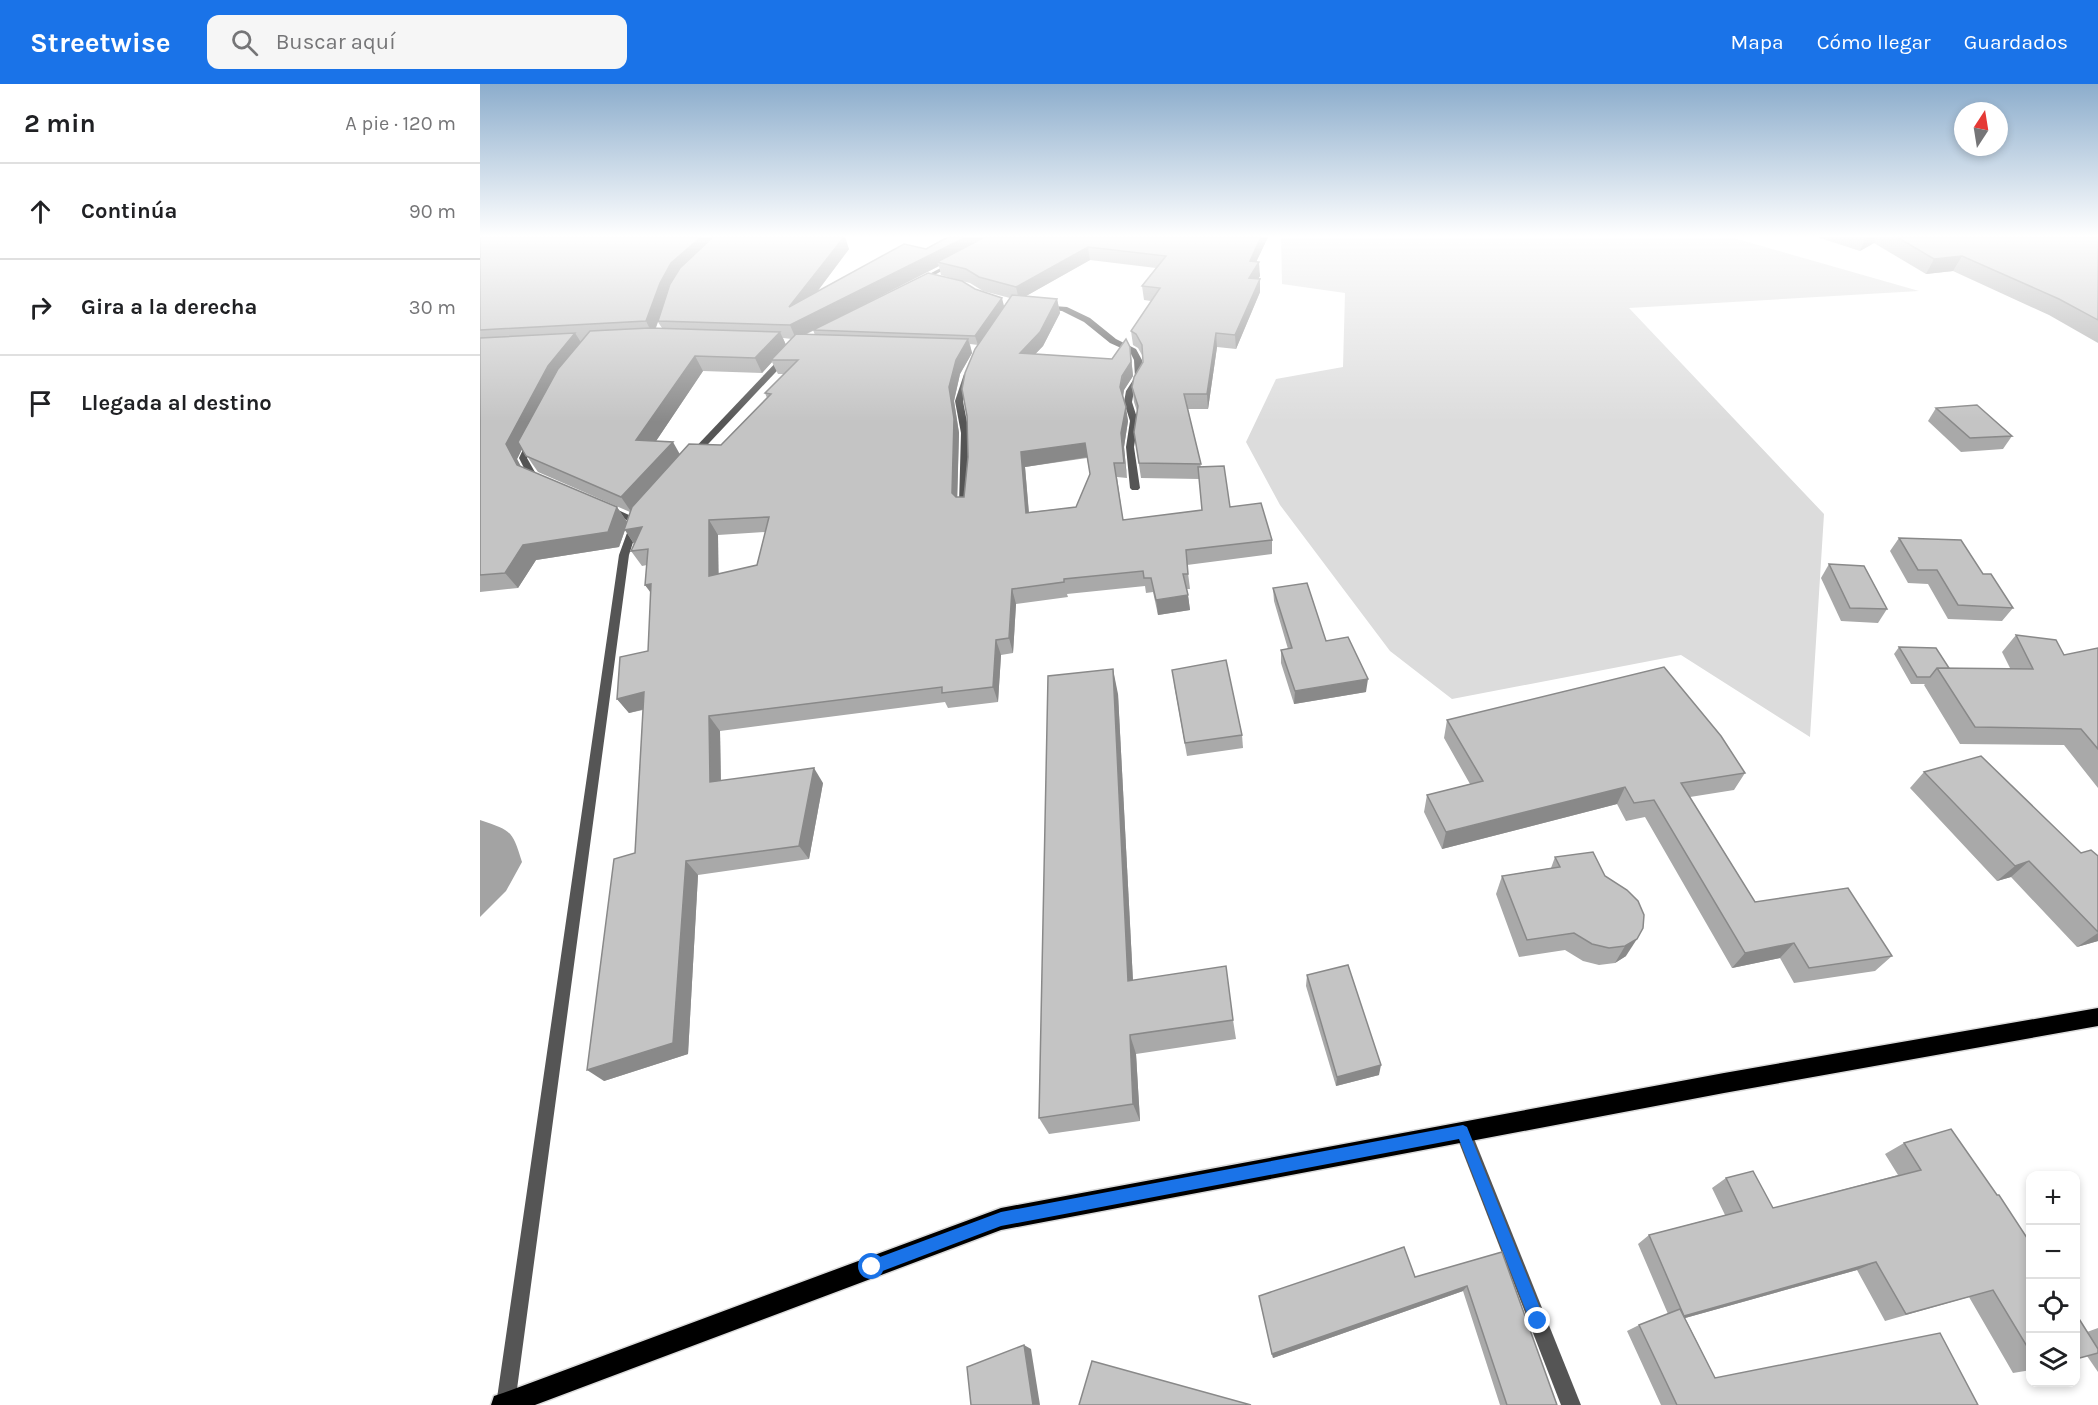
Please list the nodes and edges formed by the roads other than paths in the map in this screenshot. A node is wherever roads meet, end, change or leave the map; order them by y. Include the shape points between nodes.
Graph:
1 (1036, 306) edge
2 (791, 352) edge
3 (972, 366) edge
4 (536, 431) edge
5 (681, 468) edge
6 (552, 485) edge
7 (1135, 488) dead end
8 (593, 502) edge
9 (964, 508) edge
10 (2098, 1017) edge
11 (1463, 1132) junction
12 (504, 1404) edge
13 (1571, 1405) edge

1 - 7 street via 1064,309 1087,320 1133,351 1138,360 1139,377 1128,402 1134,421 1130,447
2 - 5 street
3 - 9 street via 959,400 965,433
4 - 6 street via 523,458 532,476
8 - 12 street via 638,516 622,567
10 - 11 main road
11 - 12 main road via 1001,1219
11 - 13 street

